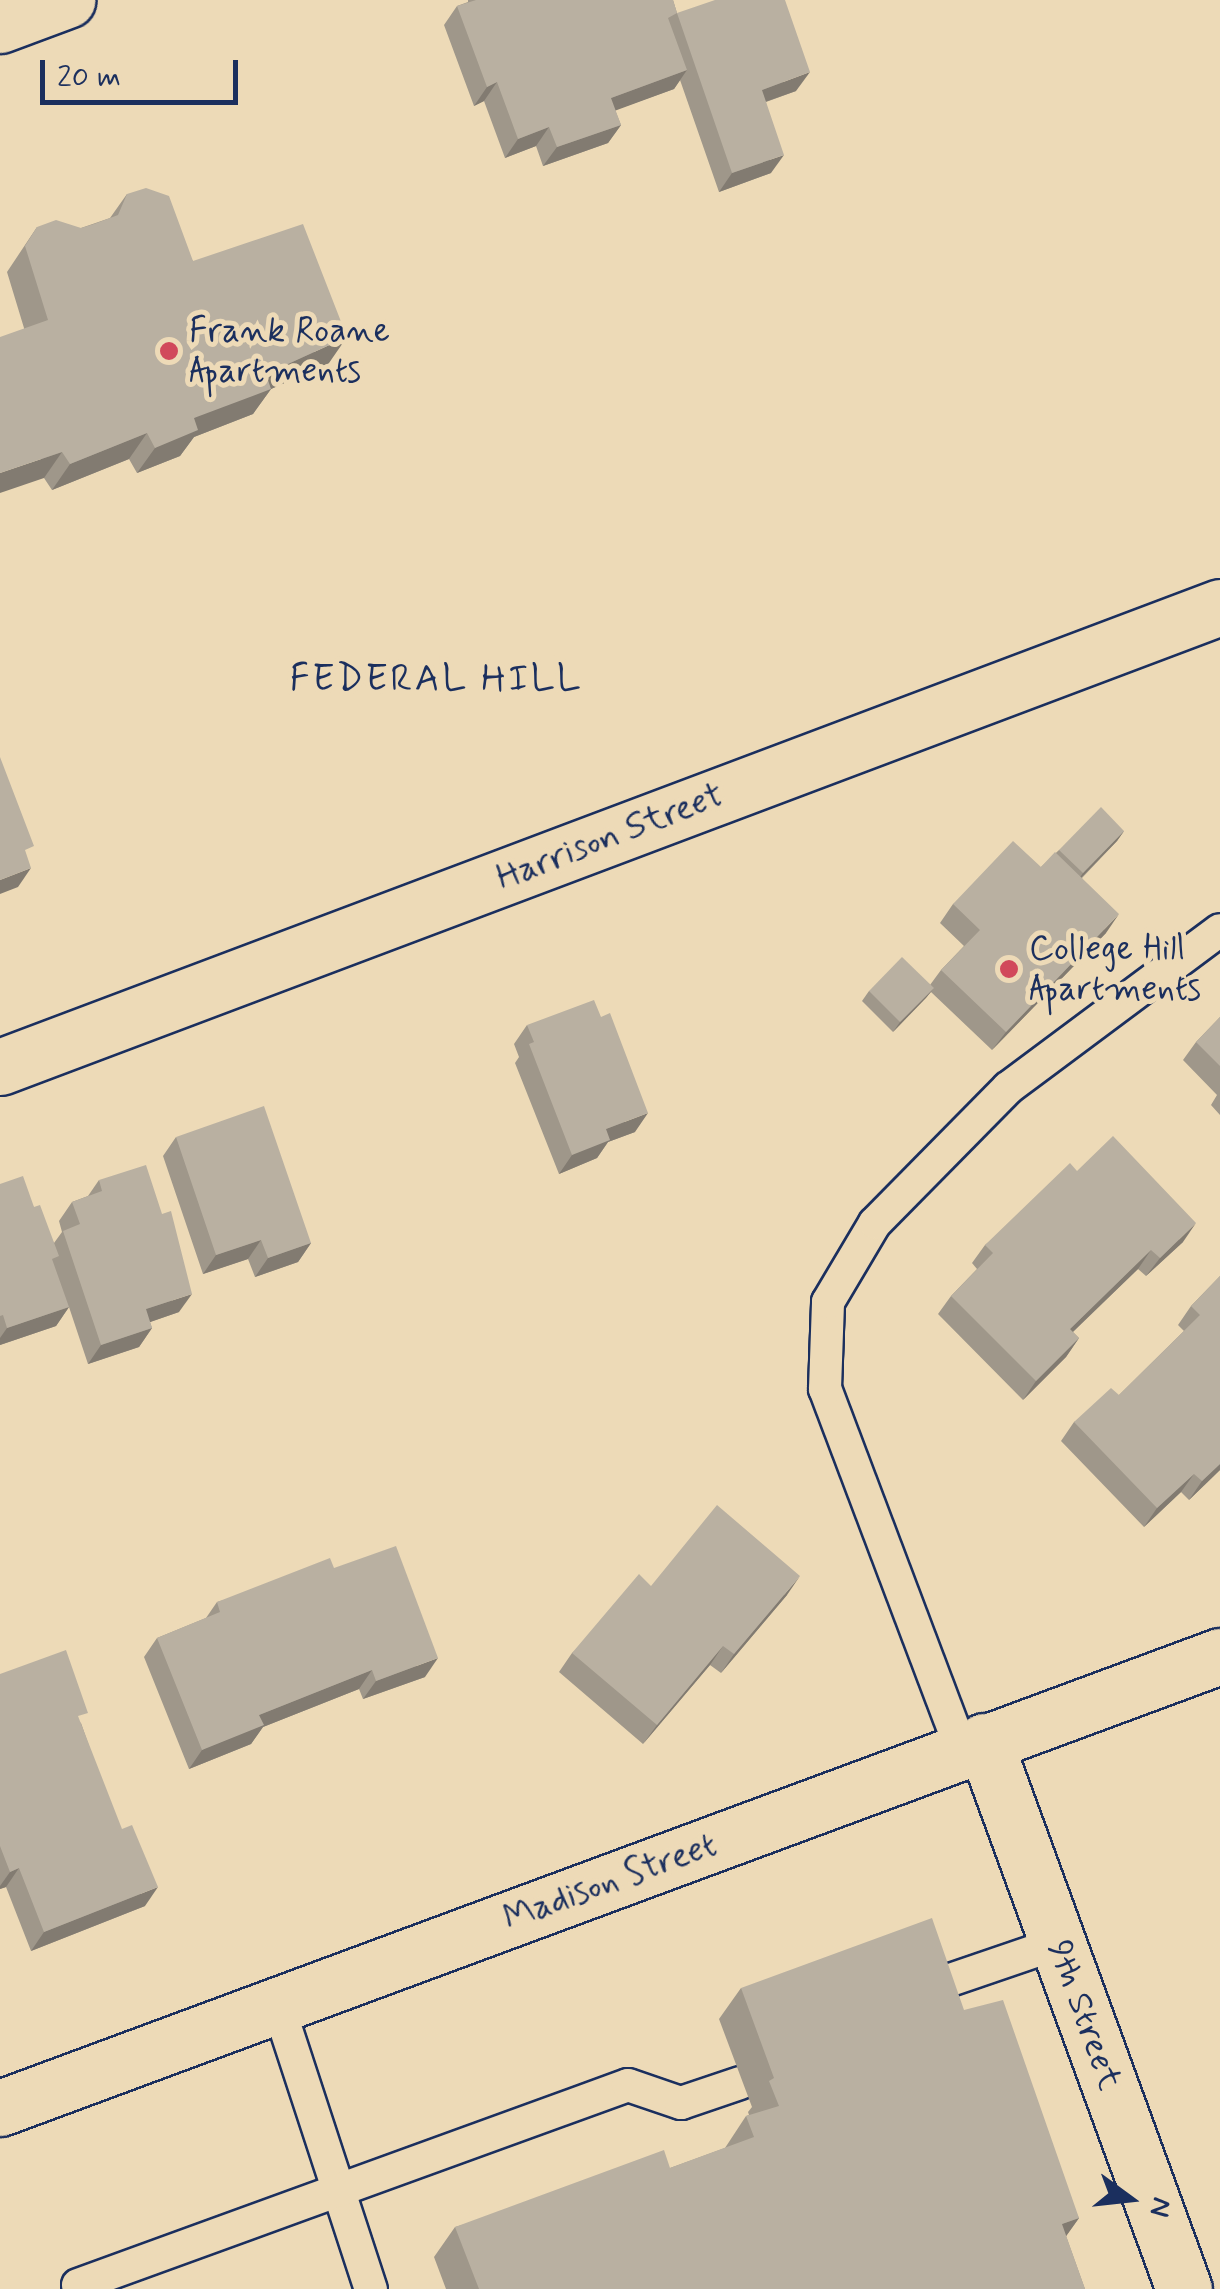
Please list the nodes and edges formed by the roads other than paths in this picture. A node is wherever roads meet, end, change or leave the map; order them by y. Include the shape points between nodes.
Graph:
1 (67, 0) edge
2 (0, 25) edge
3 (1220, 607) edge
4 (1220, 930) edge
5 (0, 1067) edge
6 (1220, 1656) edge
7 (973, 1746) junction
8 (1058, 1943) junction
9 (924, 1989) edge
10 (278, 2005) junction
11 (740, 2082) dead end
12 (0, 2108) edge
13 (338, 2190) junction
14 (78, 2285) dead end
15 (371, 2289) edge
16 (1184, 2289) edge

1 - 2 street
3 - 5 street, Harrison Street
4 - 7 lane via 1008,1088 876,1223 828,1302 825,1389
6 - 7 street, Madison Street
7 - 8 street, 9th Street
7 - 10 street, Madison Street
8 - 9 lane
8 - 16 street, 9th Street
10 - 12 street, Madison Street
10 - 13 lane
11 - 13 lane via 681,2103 628,2086
13 - 14 lane
13 - 15 lane

